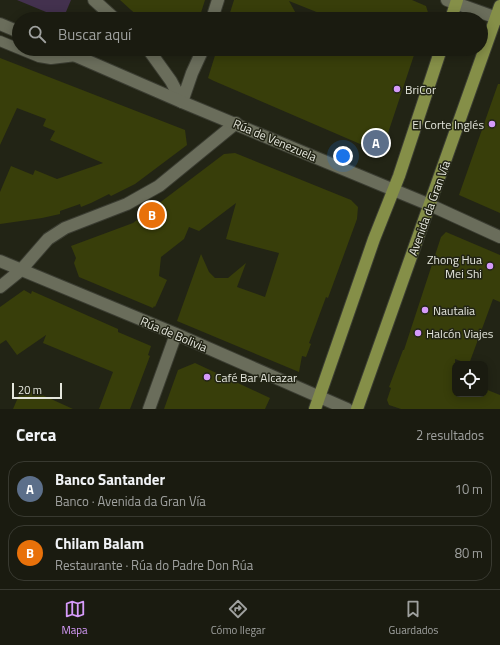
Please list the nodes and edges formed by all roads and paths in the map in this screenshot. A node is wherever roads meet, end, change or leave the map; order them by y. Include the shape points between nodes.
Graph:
1 (94, 0) edge
2 (218, 0) edge
3 (453, 1) edge
4 (500, 6) edge
5 (107, 12) edge
6 (214, 12) edge
7 (452, 12) edge
8 (480, 12) edge
9 (488, 15) edge
10 (498, 19) edge
11 (0, 24) edge
12 (12, 29) edge
13 (0, 41) edge
14 (12, 46) edge
15 (488, 46) edge
16 (37, 56) edge
17 (76, 56) joint
18 (153, 56) edge
19 (200, 56) edge
20 (439, 56) edge
21 (484, 56) edge
22 (182, 102) junction
23 (236, 123) junction
24 (394, 190) junction
25 (430, 205) junction
26 (500, 237) edge
27 (0, 261) edge
28 (22, 270) junction
29 (0, 287) edge
30 (176, 334) junction
31 (317, 403) edge
32 (149, 409) edge
33 (347, 409) edge
34 (357, 409) edge

1 - 5 street
2 - 6 street
3 - 7 main road
3 - 8 street
4 - 10 main road, Avenida da Gran Vía
9 - 10 street
10 - 15 main road, Avenida da Gran Vía
11 - 12 street
13 - 14 lane
16 - 17 lane via 51,59
17 - 22 street, Rúa de Venezuela
18 - 22 street
19 - 22 street
20 - 24 main road
21 - 25 main road, Avenida da Gran Vía
22 - 23 street, Rúa de Venezuela
23 - 24 street, Rúa de Venezuela
23 - 28 street via 159,186 127,204 65,228 48,240
24 - 25 street, Rúa de Venezuela
24 - 31 main road
25 - 26 street, Rúa de Venezuela
25 - 34 main road, Avenida da Gran Vía
27 - 28 street, Rúa de Bolivia
28 - 29 street
28 - 30 street, Rúa de Bolivia
30 - 31 street, Rúa de Bolivia
30 - 32 street
31 - 33 street, Rúa de Bolivia

